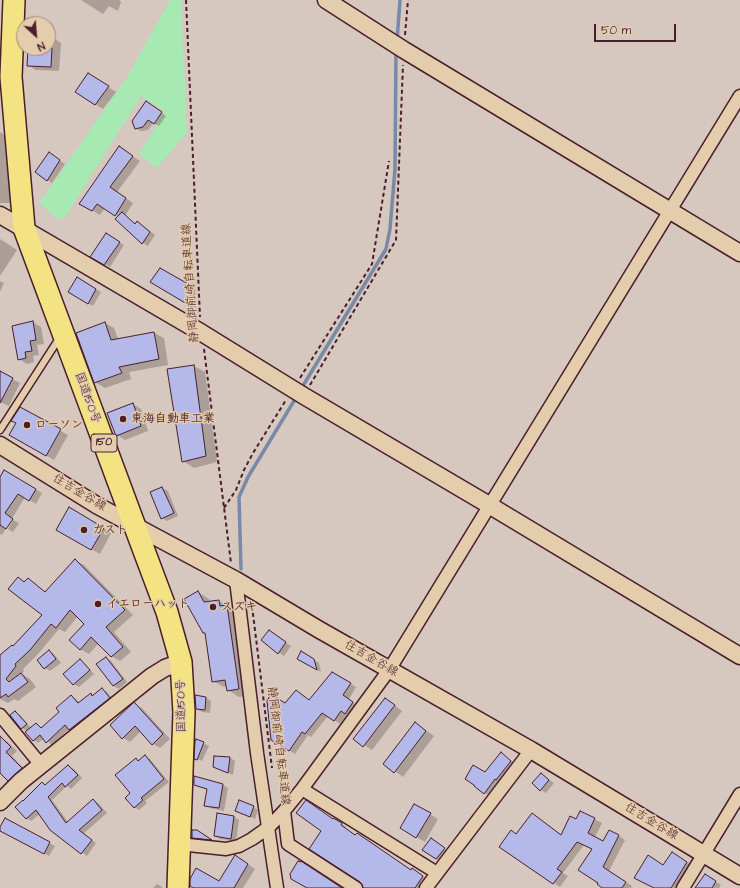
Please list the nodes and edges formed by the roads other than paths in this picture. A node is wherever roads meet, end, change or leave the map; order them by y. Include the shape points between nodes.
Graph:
1 (14, 0) edge
2 (326, 0) edge
3 (740, 96) edge
4 (671, 211) junction
5 (0, 215) edge
6 (24, 228) junction
7 (740, 253) edge
8 (63, 333) junction
9 (0, 430) edge
10 (0, 445) edge
11 (489, 505) junction
12 (134, 524) junction
13 (236, 580) junction
14 (740, 656) edge
15 (181, 662) junction
16 (389, 670) junction
17 (0, 715) edge
18 (531, 750) junction
19 (40, 765) junction
20 (302, 789) junction
21 (740, 794) edge
22 (0, 802) edge
23 (284, 811) junction
24 (269, 827) junction
25 (179, 844) junction
26 (704, 854) junction
27 (437, 873) junction
28 (740, 876) edge
29 (178, 888) edge
30 (277, 888) edge
31 (356, 888) edge
32 (426, 888) edge
33 (683, 888) edge

1 - 6 highway, 国道150号 / 150 via 11,77
2 - 4 street via 398,47
3 - 4 street
4 - 7 street
4 - 11 street
5 - 6 street
6 - 8 highway, 国道150号 / 150
6 - 11 street
8 - 9 lane
8 - 12 highway, 国道150号 / 150
10 - 12 street, 住吉金谷線 via 98,506
11 - 14 street
11 - 16 street
12 - 13 street, 住吉金谷線
12 - 15 highway, 国道150号 / 150 via 167,612
13 - 16 street, 住吉金谷線
13 - 24 street
15 - 19 street via 152,676
15 - 25 highway, 国道150号 / 150 via 184,712
16 - 18 street, 住吉金谷線
16 - 20 street
17 - 19 street
18 - 26 street, 住吉金谷線
18 - 27 street
19 - 22 street
20 - 23 street
20 - 27 street
21 - 26 street
23 - 24 street
23 - 31 street via 288,844
24 - 25 street via 252,839 226,849
24 - 30 street
25 - 29 highway, 国道150号 / 150
26 - 28 street, 住吉金谷線
26 - 33 street
27 - 32 street

